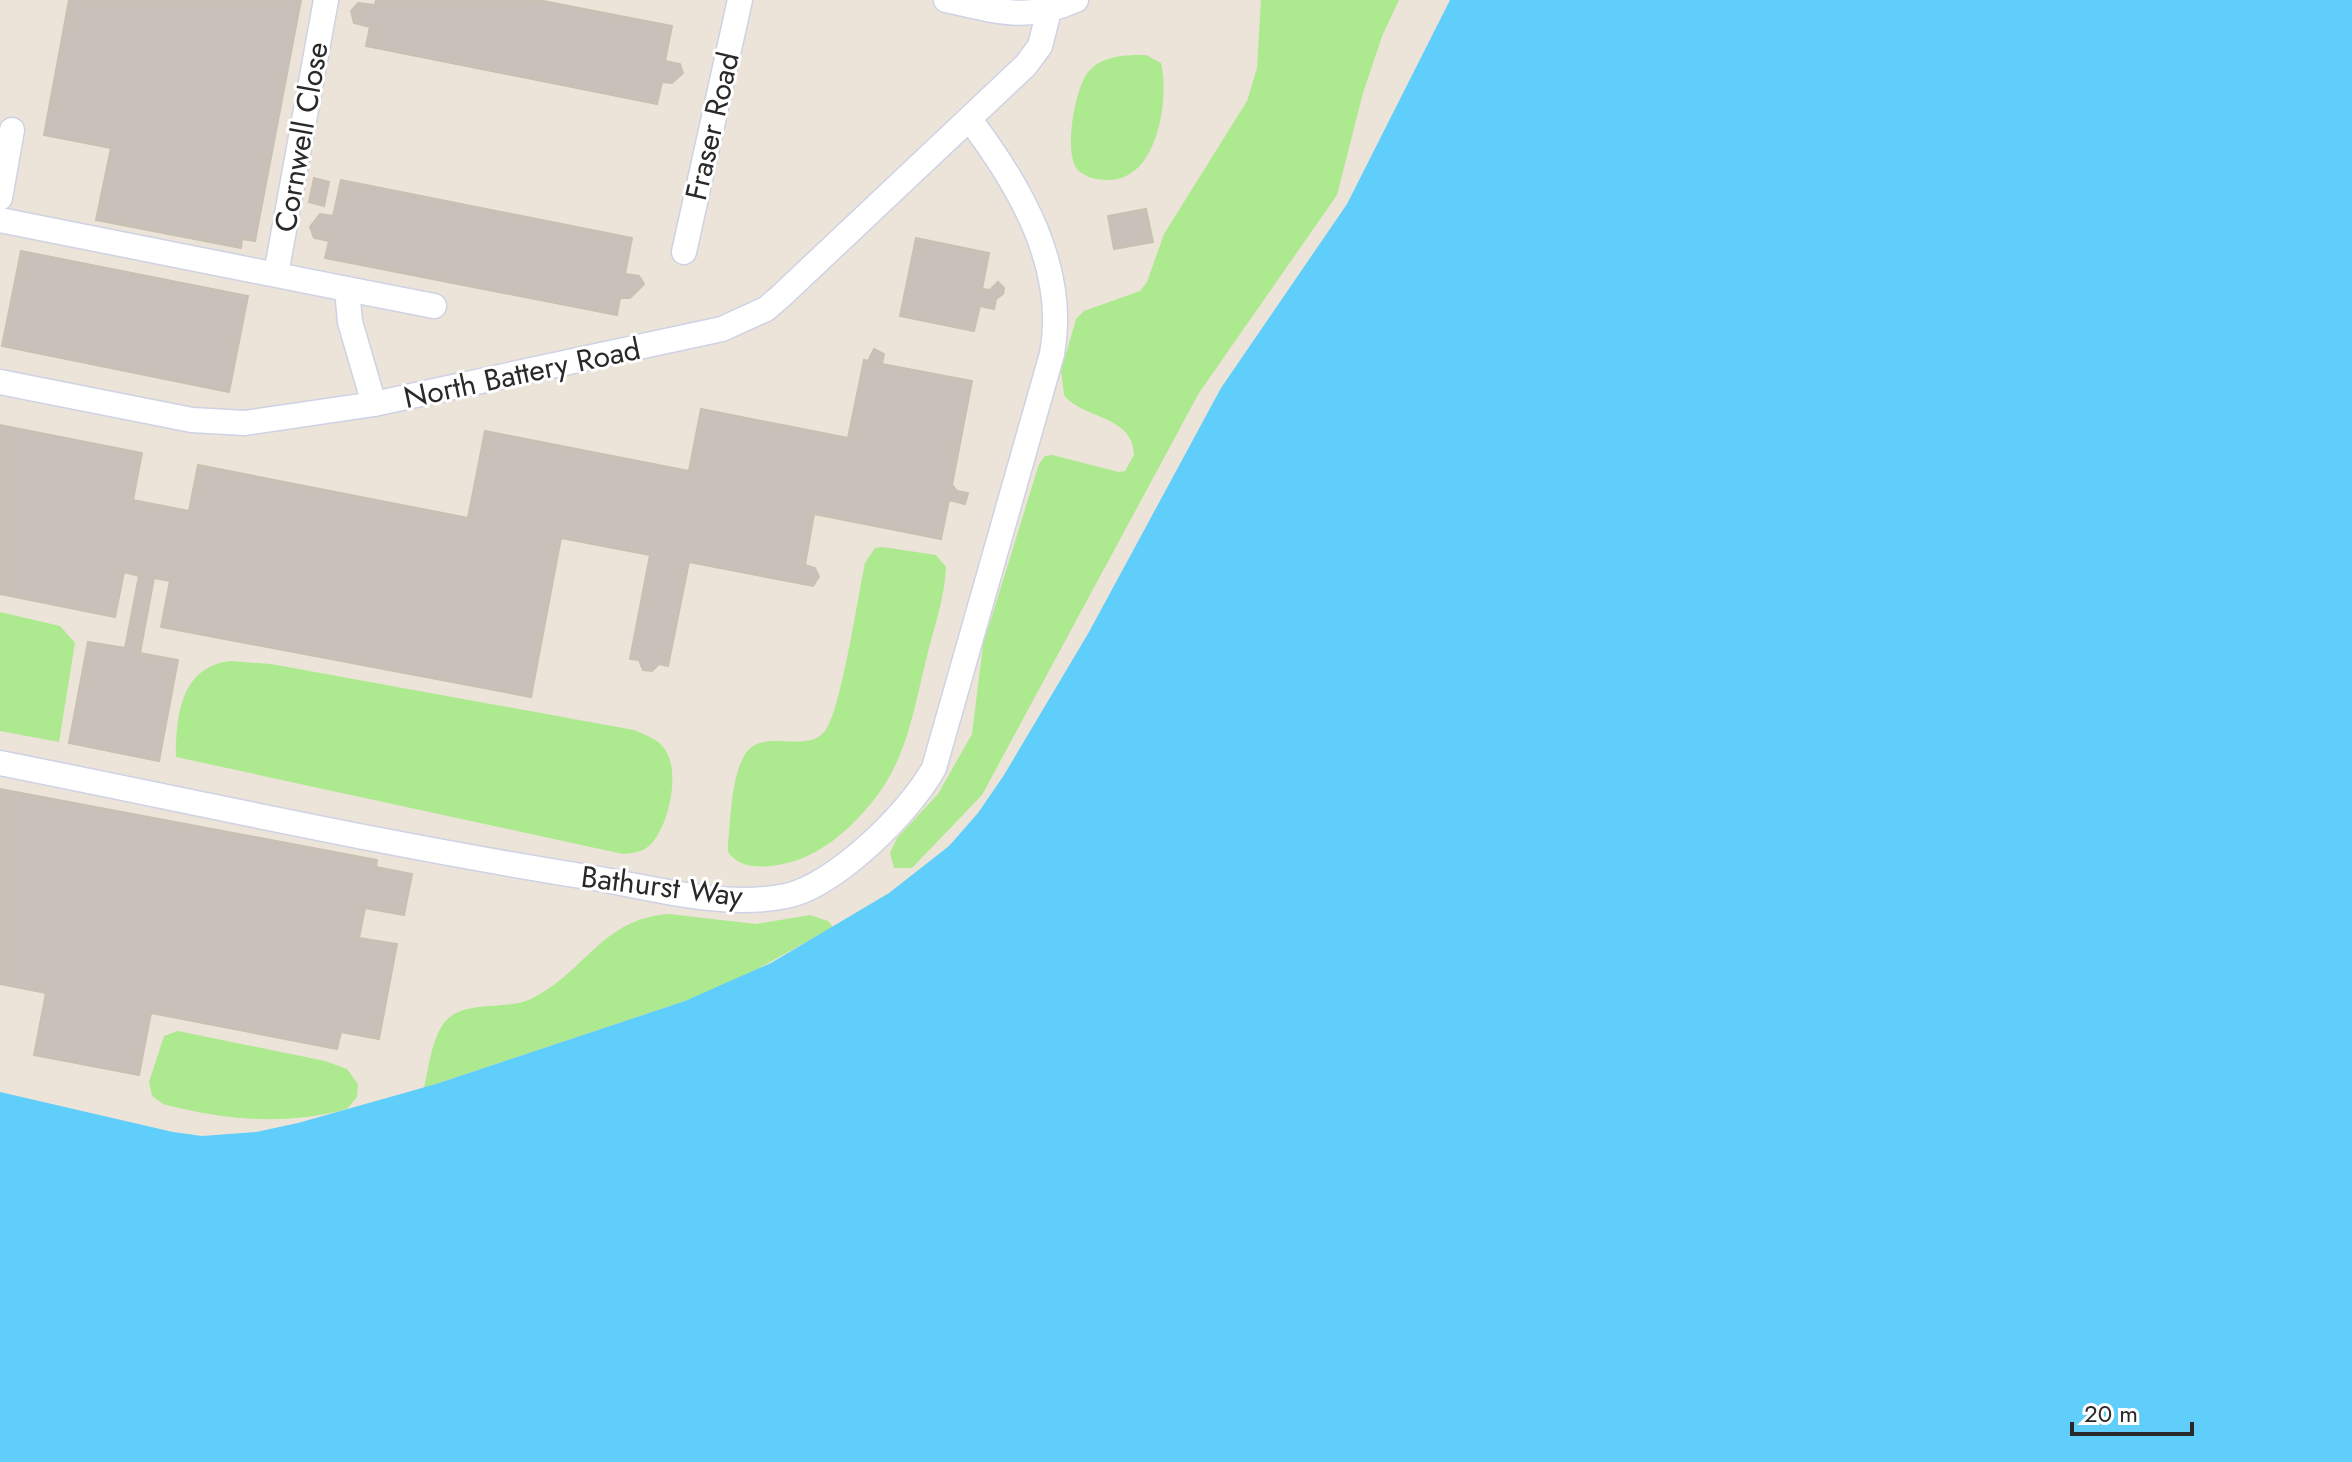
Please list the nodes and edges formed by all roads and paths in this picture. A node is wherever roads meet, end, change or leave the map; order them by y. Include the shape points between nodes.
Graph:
1 (326, 0) edge
2 (740, 0) edge
3 (946, 0) edge
4 (1076, 0) edge
5 (1049, 11) junction
6 (970, 120) junction
7 (12, 130) dead end
8 (0, 198) edge
9 (0, 220) edge
10 (684, 252) dead end
11 (276, 274) junction
12 (347, 289) junction
13 (434, 306) dead end
14 (0, 382) edge
15 (374, 404) junction
16 (0, 763) edge

1 - 11 lane, Cornwell Close
2 - 10 lane, Fraser Road
3 - 5 lane via 1013,15
4 - 5 lane
5 - 6 lane, North Battery Road via 1034,56
6 - 15 lane, North Battery Road via 801,279 749,318 697,337
6 - 16 lane, Bathurst Way via 1016,188 1041,246 1056,305 1052,354 934,768 896,816 825,879 773,898 707,896 503,864
7 - 8 lane
9 - 11 lane
11 - 12 lane
12 - 13 lane
12 - 15 lane via 350,322
14 - 15 lane, North Battery Road via 220,423 261,422

